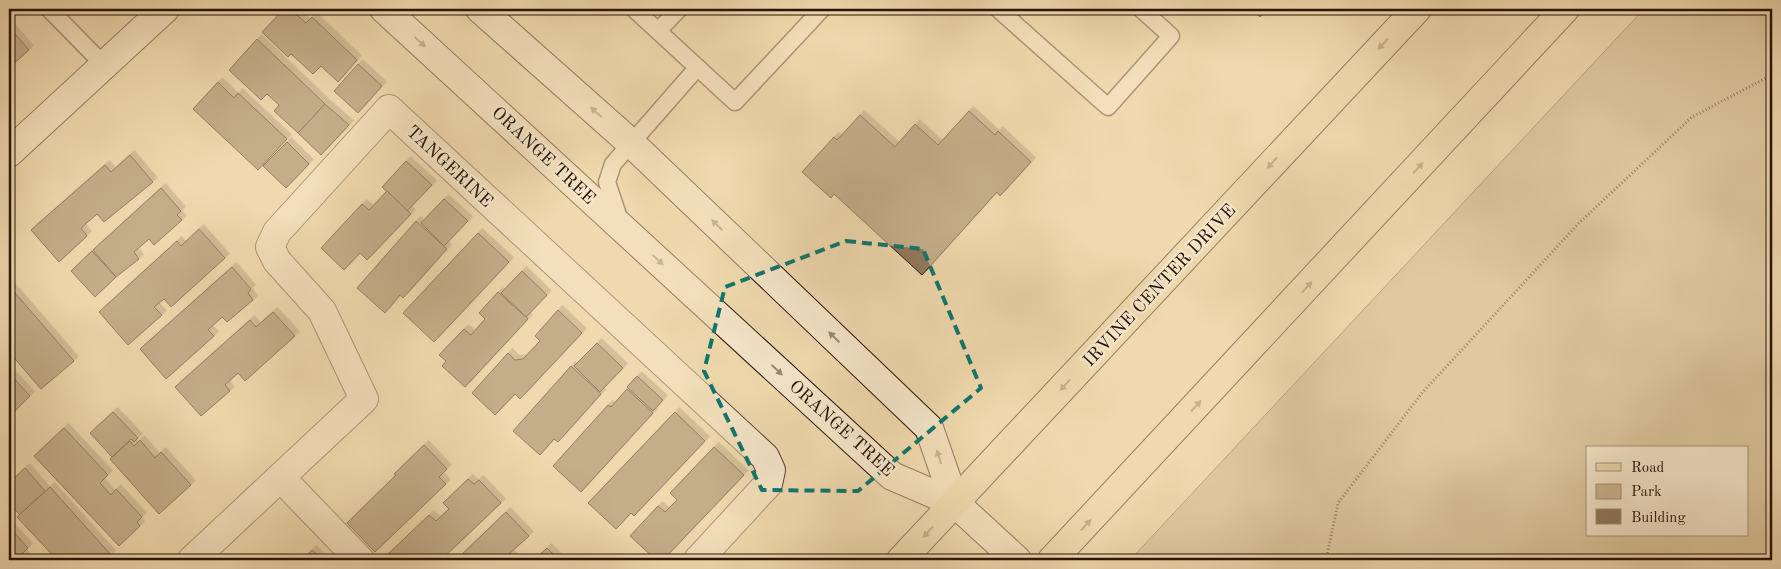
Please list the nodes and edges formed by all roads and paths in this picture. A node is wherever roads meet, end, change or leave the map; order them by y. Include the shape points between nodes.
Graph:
1 (49, 9) edge
2 (165, 9) edge
3 (384, 9) edge
4 (480, 9) edge
5 (634, 9) edge
6 (679, 9) edge
7 (822, 9) edge
8 (998, 9) edge
9 (1141, 9) edge
10 (1417, 9) edge
11 (1566, 9) edge
12 (658, 31) junction
13 (104, 66) junction
14 (697, 68) junction
15 (1772, 75) edge
16 (632, 144) junction
17 (9, 153) edge
18 (622, 227) junction
19 (281, 478) junction
20 (955, 503) junction
21 (192, 560) edge
22 (360, 560) edge
23 (698, 560) edge
24 (901, 560) edge
25 (1016, 560) edge
26 (1052, 560) edge
27 (1326, 560) edge

1 - 13 lane
2 - 13 street
3 -> 18 street, ORANGE TREE
16 -> 4 street
5 - 12 lane
6 - 12 lane
7 - 14 lane via 735,102
8 - 9 lane via 1108,107 1171,36
10 -> 20 main road, IRVINE CENTER DRIVE
26 -> 11 main road
12 - 14 lane
13 - 17 street
14 - 16 lane
15 - 27 path via 1692,117 1580,222 1428,386 1338,503
16 - 18 lane via 613,164 607,182
20 -> 16 street via 930,428
18 -> 20 street, ORANGE TREE via 892,476
19 - 21 street, TANGERINE
19 - 22 street
19 - 23 street, TANGERINE via 364,399 322,311 277,261 270,247 276,232 389,109 765,457 771,470 768,484
20 -> 24 main road, IRVINE CENTER DRIVE
20 - 25 street

